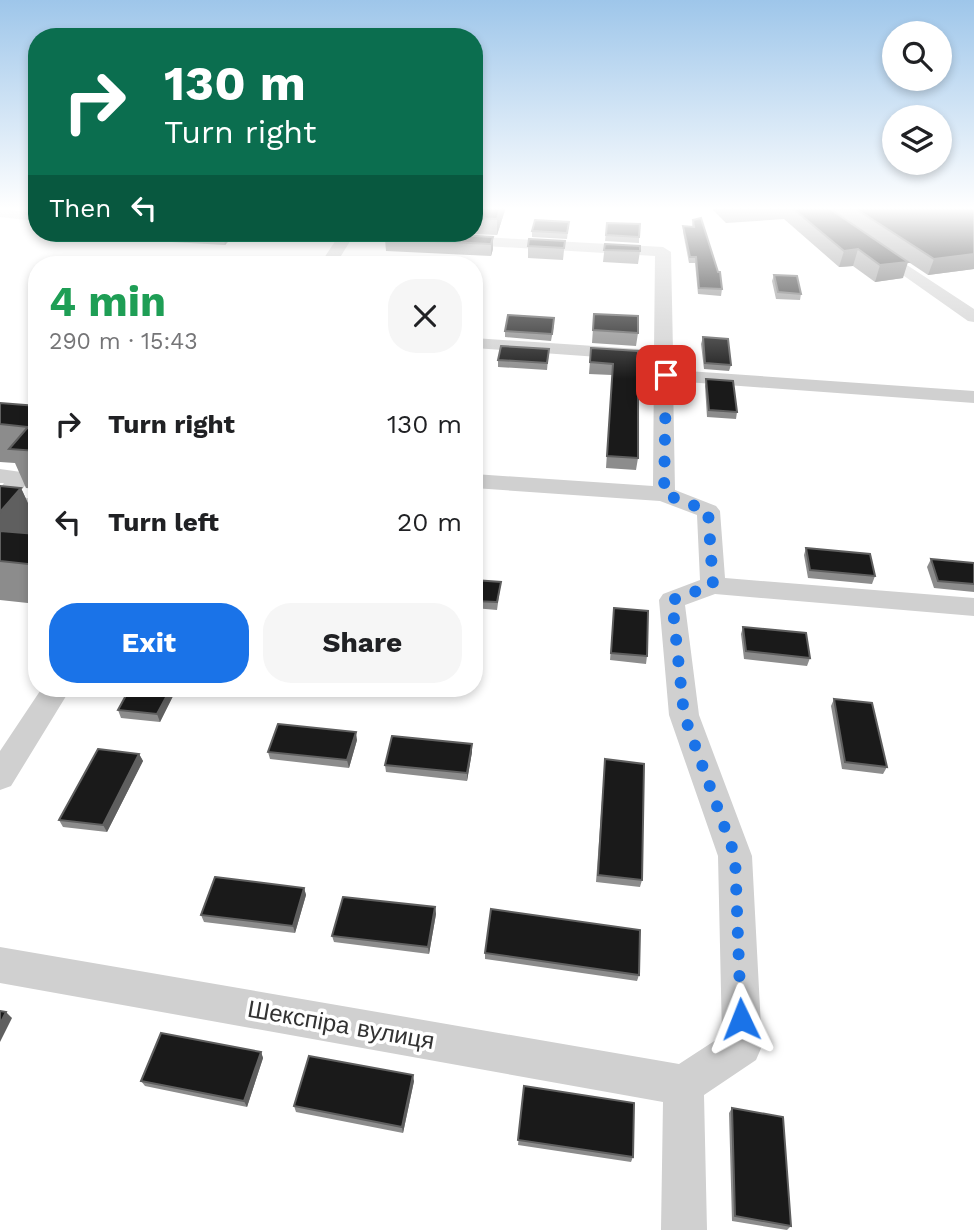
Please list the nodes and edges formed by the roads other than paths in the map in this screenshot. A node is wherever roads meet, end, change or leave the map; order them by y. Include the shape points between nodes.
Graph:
1 (663, 264) edge
2 (897, 264) edge
3 (974, 317) edge
4 (483, 344) edge
5 (666, 366) junction
6 (974, 397) edge
7 (0, 476) edge
8 (483, 482) edge
9 (664, 494) junction
10 (0, 502) edge
11 (28, 505) edge
12 (713, 585) junction
13 (974, 607) edge
14 (51, 697) edge
15 (0, 777) edge
16 (0, 965) edge
17 (683, 1085) junction
18 (684, 1230) edge

1 - 5 street
2 - 3 street
4 - 5 street
5 - 6 street
5 - 9 street
7 - 10 street via 20,478
8 - 9 street
9 - 12 street via 708,511
10 - 11 street
12 - 13 street
12 - 17 street via 672,600 684,715 735,856 742,1046
14 - 15 street
16 - 17 street, Шекспіра вулиця
17 - 18 street

